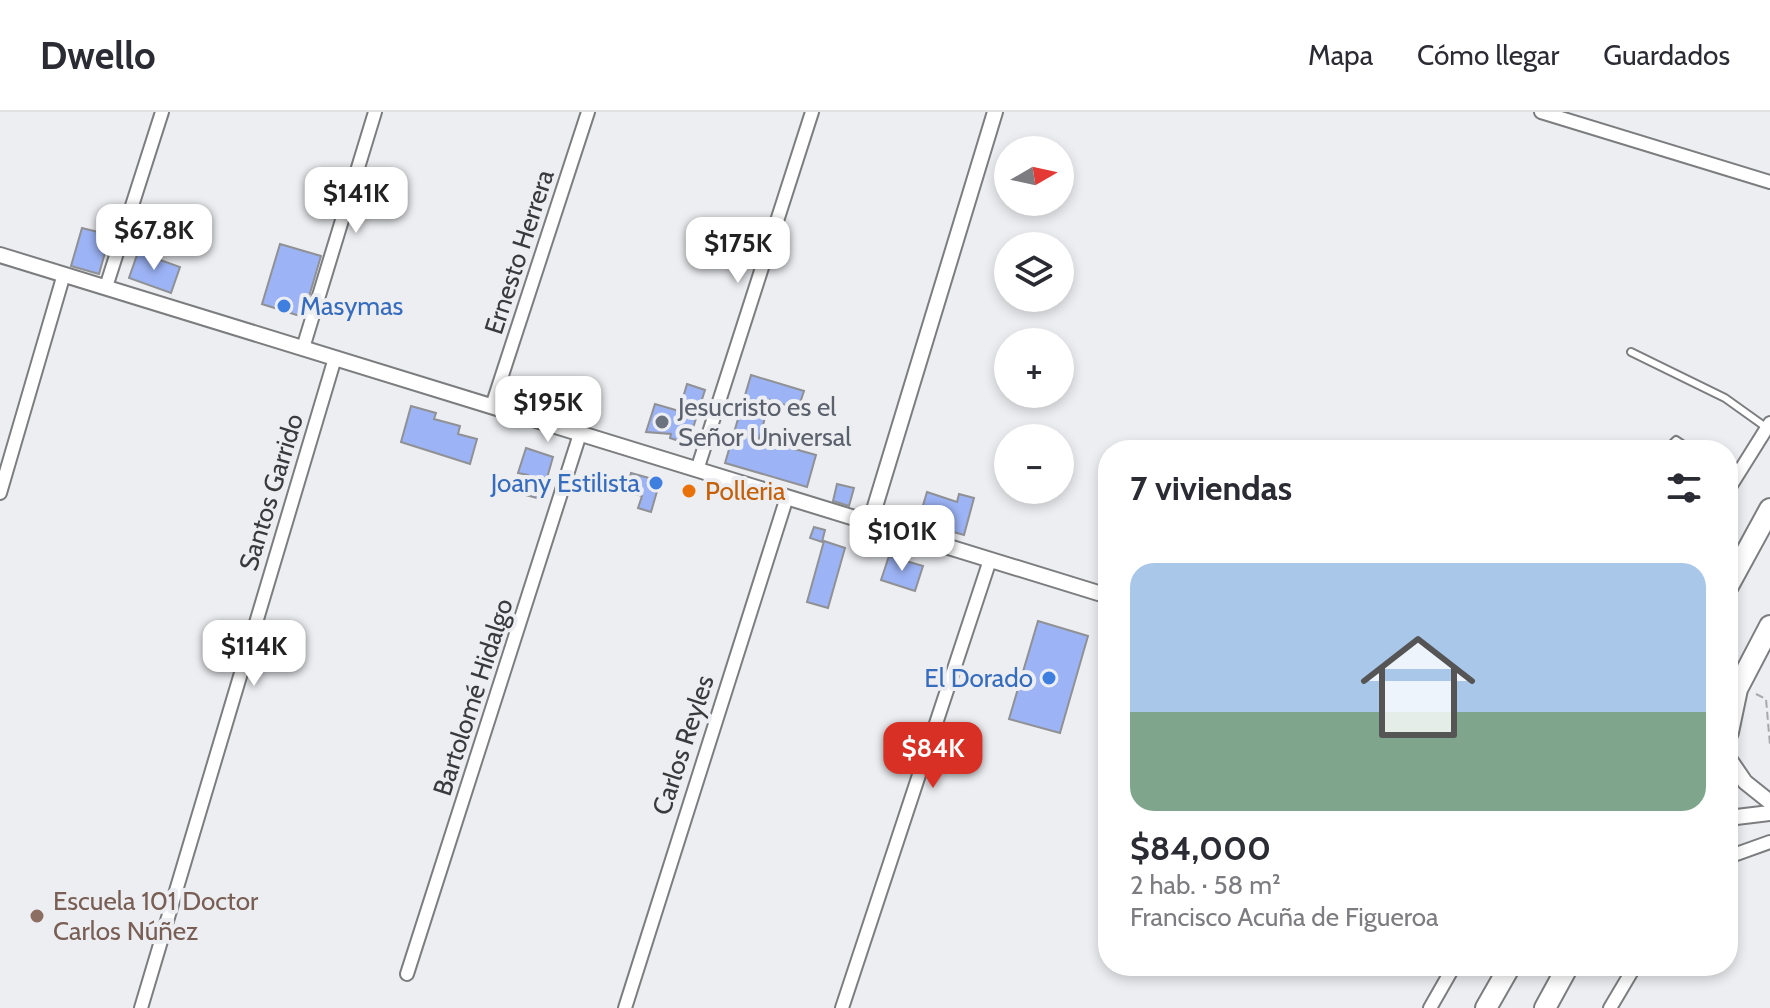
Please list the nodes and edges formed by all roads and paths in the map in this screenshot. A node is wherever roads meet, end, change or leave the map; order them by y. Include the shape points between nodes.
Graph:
1 (162, 112) edge
2 (375, 112) edge
3 (588, 112) edge
4 (812, 112) edge
5 (995, 112) edge
6 (1541, 112) edge
7 (1770, 182) edge
8 (0, 255) edge
9 (64, 274) junction
10 (106, 287) junction
11 (303, 348) junction
12 (1631, 352) dead end
13 (335, 358) junction
14 (492, 406) junction
15 (1768, 425) edge
16 (580, 434) junction
17 (1738, 469) edge
18 (697, 470) junction
19 (0, 493) edge
20 (787, 497) junction
21 (1770, 509) edge
22 (870, 523) junction
23 (990, 560) junction
24 (1738, 568) edge
25 (1098, 593) edge
26 (1770, 626) edge
27 (1738, 687) edge
28 (1766, 699) dead end
29 (1770, 745) edge
30 (1738, 772) edge
31 (1770, 802) edge
32 (1770, 813) edge
33 (1738, 817) edge
34 (1770, 842) edge
35 (1738, 853) edge
36 (407, 974) dead end
37 (1448, 976) edge
38 (1504, 976) edge
39 (1563, 976) edge
40 (1629, 976) edge
41 (141, 1008) edge
42 (625, 1008) edge
43 (842, 1008) edge
44 (1430, 1008) edge
45 (1486, 1008) edge
46 (1545, 1008) edge
47 (1610, 1008) edge

1 - 10 street
2 - 11 street
3 - 14 street, Ernesto Herrera
4 - 18 street
5 - 22 street
6 - 7 street
8 - 9 street
9 - 10 street
9 - 19 street
10 - 11 street
11 - 13 street
12 - 15 lane
13 - 14 street
13 - 41 street, Santos Garrido
14 - 16 street
15 - 17 street
16 - 18 street
16 - 36 street, Bartolomé Hidalgo
18 - 20 street
20 - 22 street
20 - 42 street, Carlos Reyles
21 - 24 highway
22 - 23 street
23 - 25 street
23 - 43 street
26 - 27 highway
28 - 29 path
30 - 31 street
32 - 33 street
34 - 35 street
37 - 44 street
38 - 45 highway
39 - 46 highway
40 - 47 street

